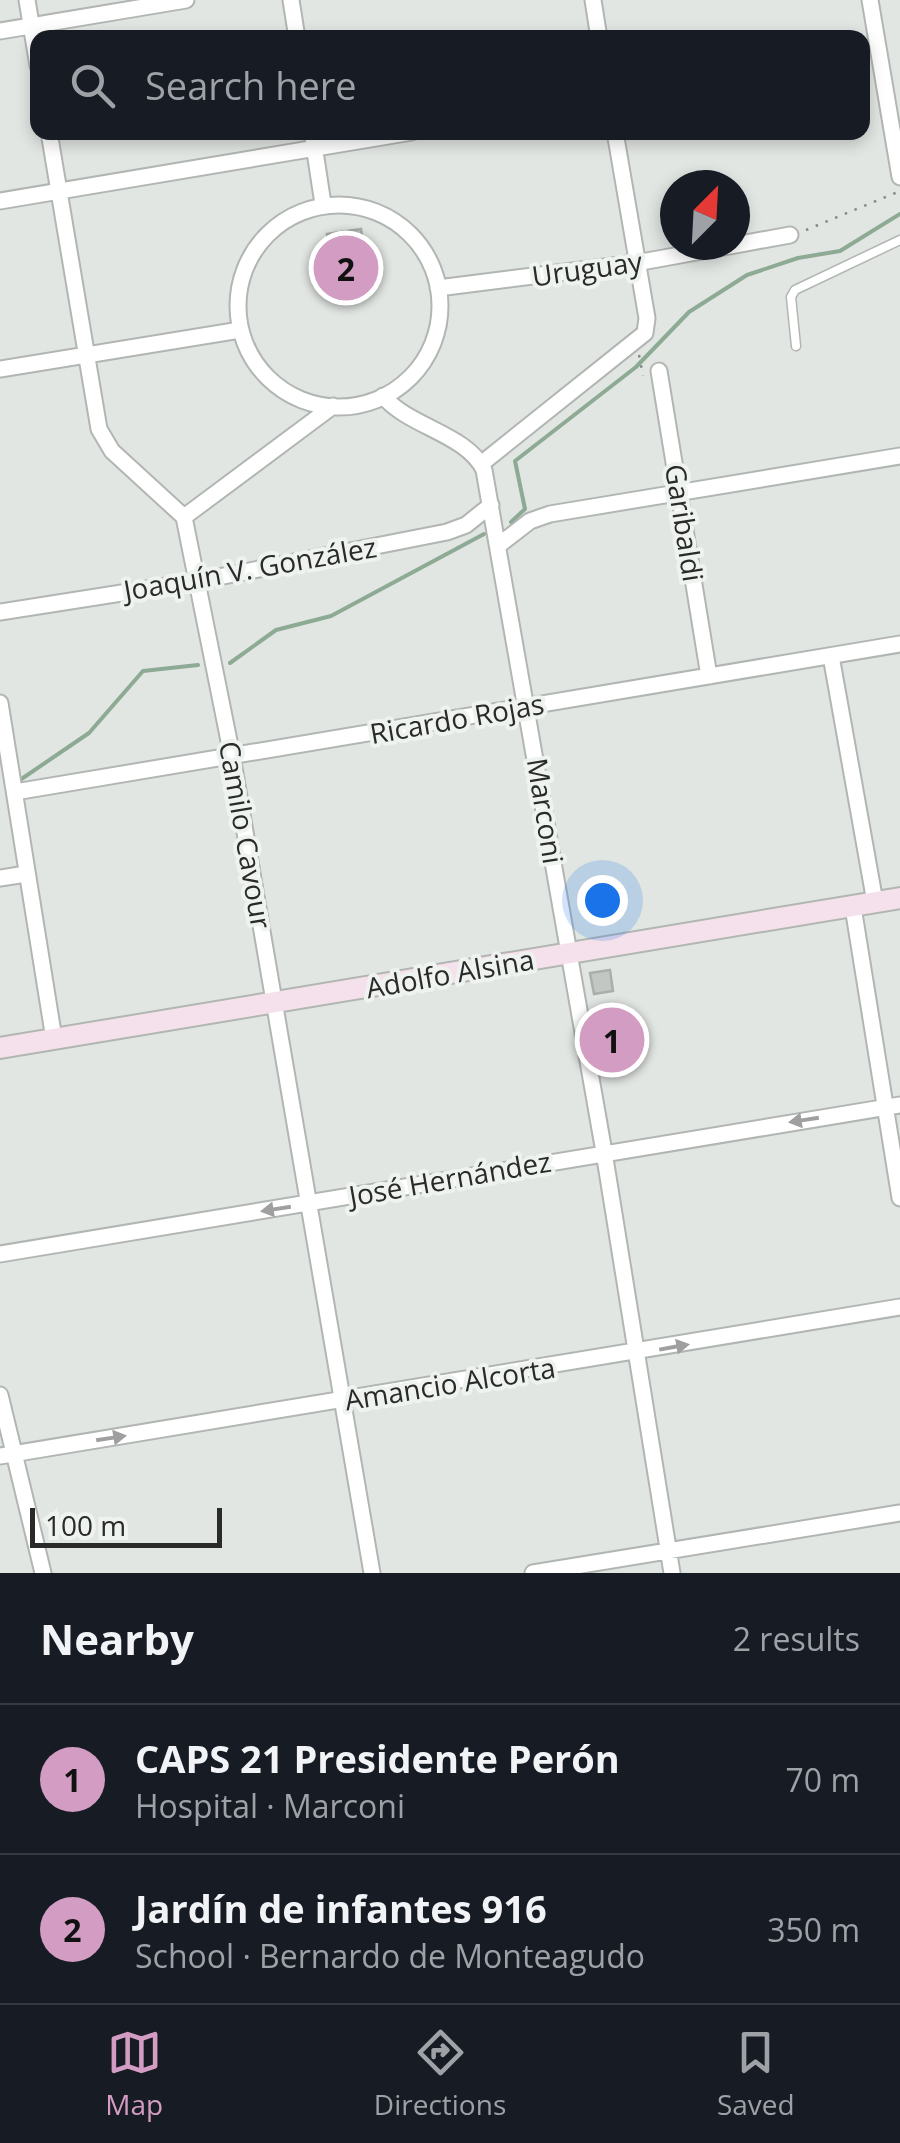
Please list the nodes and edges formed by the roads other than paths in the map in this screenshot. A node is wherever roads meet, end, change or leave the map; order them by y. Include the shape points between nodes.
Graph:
1 (27, 0) edge
2 (186, 0) edge
3 (290, 0) edge
4 (593, 0) edge
5 (870, 0) edge
6 (31, 26) junction
7 (32, 30) edge
8 (296, 30) edge
9 (598, 30) edge
10 (0, 31) edge
11 (900, 50) edge
12 (880, 53) junction
13 (49, 140) edge
14 (314, 140) edge
15 (615, 140) edge
16 (900, 177) edge
17 (58, 191) junction
18 (0, 200) edge
19 (323, 204) junction
20 (790, 235) road end
21 (900, 240) edge
22 (750, 242) edge
23 (660, 259) edge
24 (636, 263) junction
25 (438, 288) junction
26 (240, 330) junction
27 (796, 346) dead end
28 (86, 356) junction
29 (0, 369) edge
30 (659, 371) dead end
31 (383, 396) junction
32 (334, 406) junction
33 (900, 456) edge
34 (481, 464) junction
35 (680, 496) junction
36 (491, 506) junction
37 (184, 518) junction
38 (499, 545) junction
39 (198, 581) junction
40 (0, 612) edge
41 (900, 644) edge
42 (831, 656) junction
43 (709, 676) junction
44 (0, 705) edge
45 (528, 707) junction
46 (232, 756) junction
47 (14, 786) junction
48 (26, 874) junction
49 (0, 878) edge
50 (900, 898) edge
51 (875, 902) junction
52 (853, 907) junction
53 (568, 954) junction
54 (273, 1004) junction
55 (54, 1039) junction
56 (0, 1048) edge
57 (892, 1106) edge
58 (604, 1152) junction
59 (900, 1198) edge
60 (309, 1204) junction
61 (0, 1254) edge
62 (900, 1306) edge
63 (636, 1354) junction
64 (0, 1395) edge
65 (342, 1401) junction
66 (7, 1455) edge
67 (900, 1512) edge
68 (669, 1551) junction
69 (43, 1573) edge
70 (372, 1573) edge
71 (533, 1573) edge
72 (672, 1573) edge

1 - 6 street
2 - 6 street
3 - 8 street
4 - 9 street
5 - 12 street
6 - 7 street
6 - 10 street
11 - 12 street
12 - 16 street
13 - 17 street
14 - 17 street
14 - 19 street
15 - 24 street
17 - 18 street
17 - 28 street
19 - 25 street via 382,214 408,232 428,258
19 - 26 street via 288,218 263,238 241,282
20 - 22 street, Uruguay
21 - 27 lane via 794,290
23 - 24 street, Uruguay
24 - 25 street, Uruguay
24 - 34 street via 645,334
25 - 31 street via 433,342 420,366
26 - 28 street
26 - 32 street via 276,385 305,401
28 - 29 street
28 - 37 street via 104,441
30 - 35 street, Garibaldi
31 - 32 street
31 - 34 street
32 - 37 street
33 - 35 street
34 - 36 street, Marconi
35 - 38 street via 538,517
35 - 43 street, Garibaldi
36 - 38 street, Marconi
36 - 39 street, Joaquín V. González via 447,532
37 - 39 street, Camilo Cavour
38 - 45 street, Marconi
39 - 40 street, Joaquín V. González
39 - 46 street, Camilo Cavour
41 - 42 street, Ricardo Rojas
42 - 43 street, Ricardo Rojas
42 - 51 street
43 - 45 street, Ricardo Rojas
44 - 47 street
45 - 46 street, Ricardo Rojas
45 - 53 street, Marconi
46 - 47 street, Ricardo Rojas
46 - 54 street, Camilo Cavour
47 - 48 street
48 - 49 street
48 - 55 street
50 - 51 street, Adolfo Alsina
51 - 52 street, Adolfo Alsina
52 - 53 street, Adolfo Alsina
52 - 57 street
53 - 54 street, Adolfo Alsina
53 - 58 street, Marconi
54 - 55 street, Adolfo Alsina
54 - 60 street, Camilo Cavour
55 - 56 street, Adolfo Alsina
57 -> 58 street, José Hernández
57 - 59 street
58 - 60 street, José Hernández
58 - 63 street, Marconi
60 -> 61 street, José Hernández
60 - 65 street, Camilo Cavour
63 -> 62 street, Amancio Alcorta
63 - 65 street, Amancio Alcorta
63 - 68 street, Marconi
64 - 66 street
66 -> 65 street, Amancio Alcorta
65 - 70 street, Camilo Cavour
66 - 69 street
67 - 68 street
68 - 71 street
68 - 72 street, Marconi

